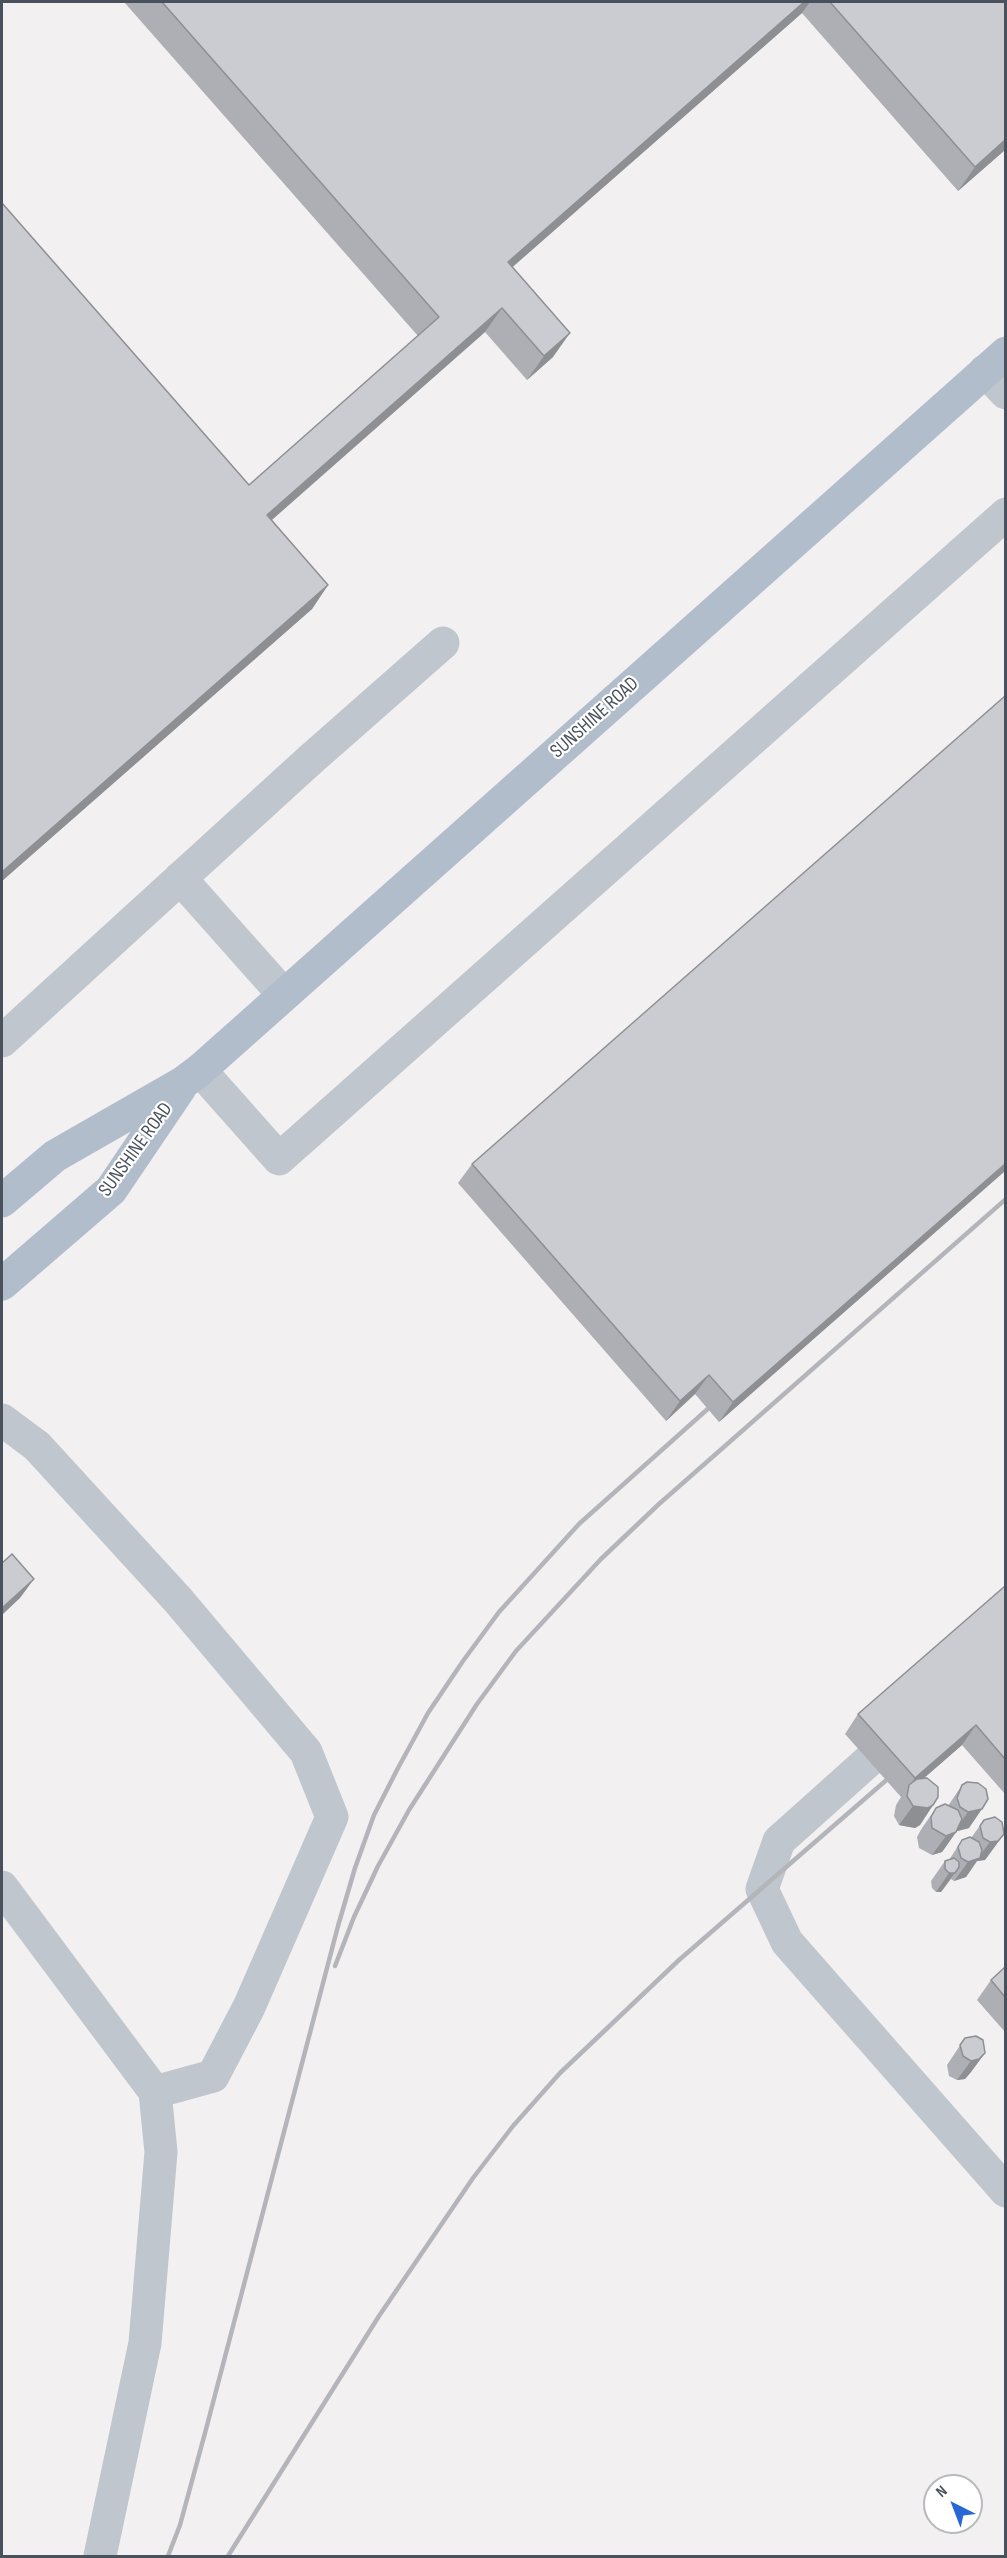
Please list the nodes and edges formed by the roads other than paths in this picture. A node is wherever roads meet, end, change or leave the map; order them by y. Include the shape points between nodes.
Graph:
1 (999, 372) edge
2 (1005, 514) edge
3 (443, 644) dead end
4 (180, 878) junction
5 (284, 995) junction
6 (2, 1041) edge
7 (192, 1076) junction
8 (2, 1201) edge
9 (2, 1284) edge
10 (2, 1420) edge
11 (927, 1708) edge
12 (2, 1887) edge
13 (154, 2092) junction
14 (1005, 2191) edge
15 (100, 2556) edge

1 - 5 main road, SUNSHINE ROAD
2 - 7 lane via 279,1159
3 - 4 lane
4 - 5 lane
4 - 6 lane
5 - 7 main road, SUNSHINE ROAD
7 - 8 main road, SUNSHINE ROAD via 55,1156
7 - 9 main road, SUNSHINE ROAD via 111,1190
10 - 13 lane via 37,1446 178,1600 306,1752 332,1817 249,2007 213,2076
11 - 14 lane via 779,1841 762,1889 787,1942
12 - 13 lane
13 - 15 lane via 161,2152 145,2343

